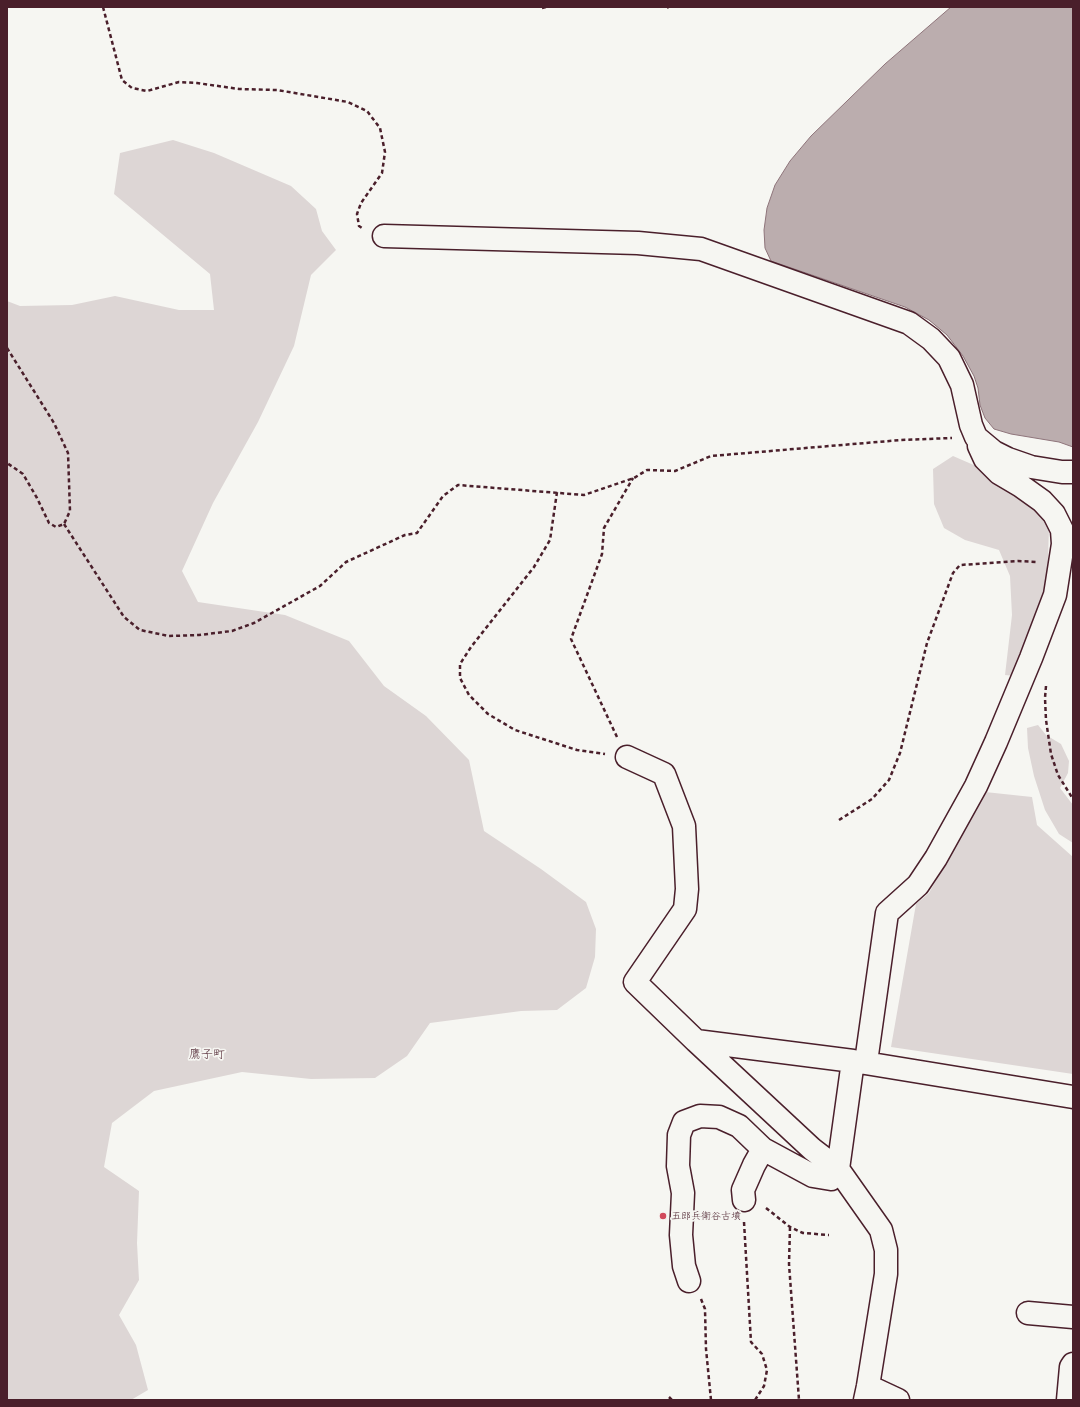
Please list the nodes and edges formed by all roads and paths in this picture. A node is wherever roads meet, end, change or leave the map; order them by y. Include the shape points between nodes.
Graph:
1 (104, 7) edge
2 (384, 236) joint
3 (7, 348) edge
4 (976, 437) junction
5 (7, 463) edge
6 (1073, 472) edge
7 (634, 478) junction
8 (557, 492) junction
9 (64, 524) junction
10 (1068, 526) edge
11 (1060, 563) junction
12 (1047, 682) dead end
13 (627, 757) junction
14 (1073, 799) edge
15 (839, 820) dead end
16 (696, 1041) junction
17 (860, 1062) junction
18 (1073, 1097) edge
19 (763, 1149) junction
20 (838, 1169) junction
21 (744, 1200) junction
22 (790, 1227) junction
23 (829, 1235) dead end
24 (689, 1281) joint
25 (1028, 1313) dead end
26 (1073, 1317) edge
27 (1073, 1364) edge
28 (867, 1393) edge
29 (669, 1397) dead end
30 (672, 1400) edge
31 (711, 1400) edge
32 (755, 1400) edge
33 (799, 1400) edge
34 (898, 1400) edge
35 (1068, 1400) edge

1 - 2 path via 122,80 132,88 147,91 179,82 197,82 277,90 348,102 367,110 380,128 386,152 382,173 360,203 357,214 359,226 369,234
2 - 4 street via 638,243 701,249 909,323 931,339 949,358 962,385
3 - 9 path via 54,423 68,453 70,511
4 - 6 street via 994,452 1031,467
4 - 7 path via 901,440 711,456 675,471 648,470
4 - 10 street via 984,459 999,473 1042,501
5 - 9 path via 23,474 49,523 56,527
7 - 8 path via 584,495
7 - 13 path via 604,528 602,554 571,639
8 - 9 path via 458,486 443,496 417,533 405,535 346,562 320,586 254,623 232,631 199,635 170,636 140,630 124,617
8 - 13 path via 550,540 534,567 467,653 460,664 460,678 469,695 488,714 516,730 577,750
10 - 11 street
11 - 15 path via 1018,561 960,565 953,573 927,643 900,753 889,780 872,799
11 - 17 street via 1053,602 976,786 918,885 887,913
12 - 14 path via 1046,720 1051,754 1058,775
13 - 16 street via 664,774 684,826 687,889 685,909 634,982
16 - 17 street
16 - 20 street via 812,1149
17 - 18 street
17 - 20 street
19 - 20 street via 813,1176 831,1179
19 - 21 street via 743,1190
19 - 24 street via 739,1126 719,1116 700,1116 684,1122 679,1135 678,1166 683,1193 681,1235 684,1266
20 - 28 street via 881,1230 886,1250 886,1274
21 - 22 path via 766,1208
21 - 32 path via 751,1342 762,1354 767,1370 764,1386
22 - 23 path via 803,1233
22 - 33 path via 789,1264
24 - 31 path via 700,1294 705,1309
25 - 26 street
27 - 35 street
28 - 34 street
29 - 30 path

